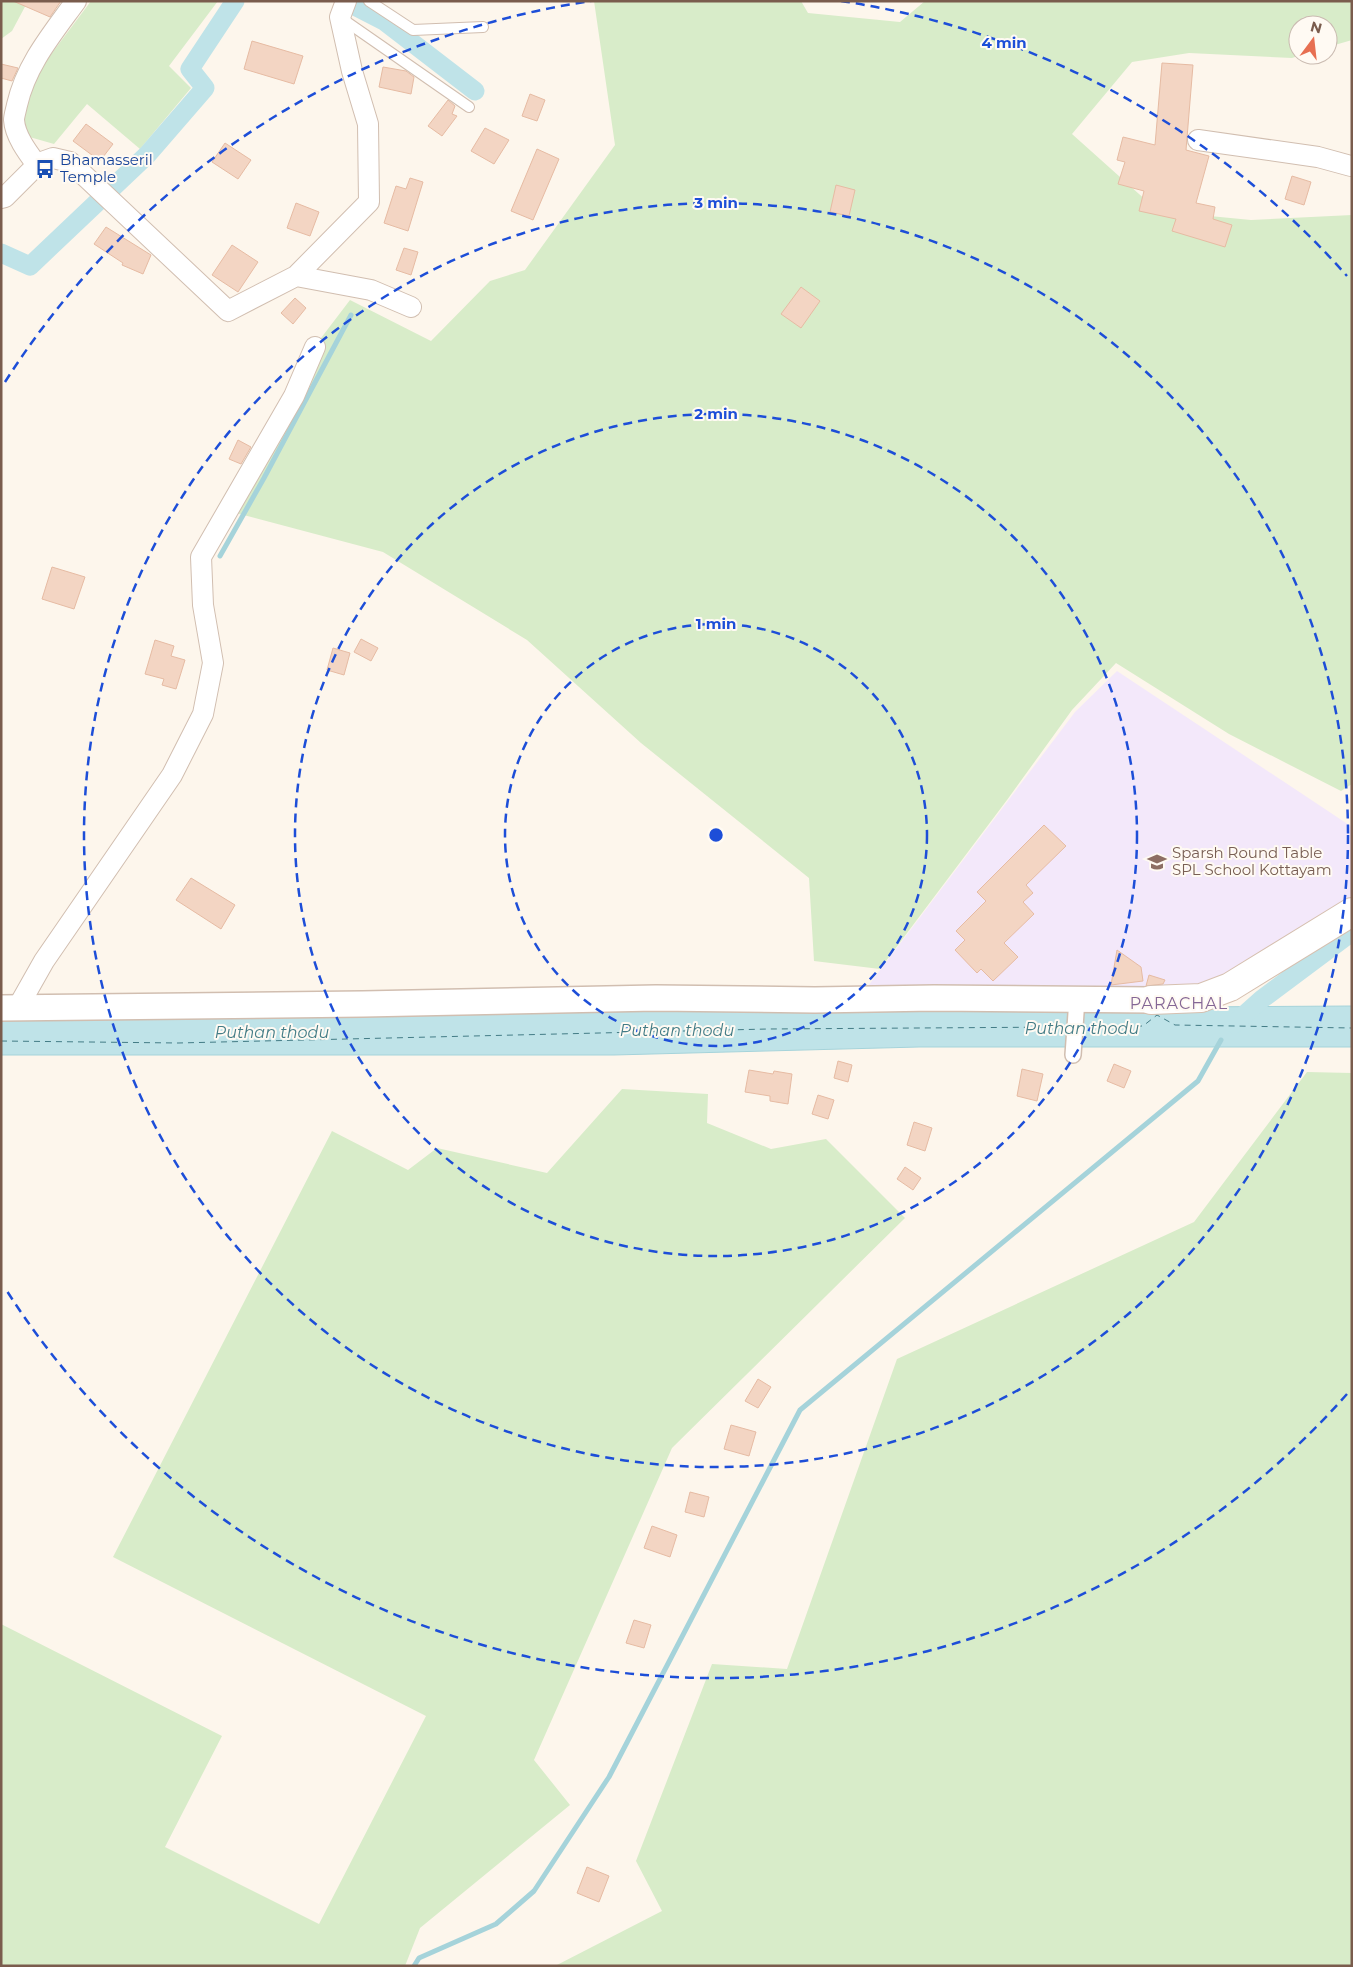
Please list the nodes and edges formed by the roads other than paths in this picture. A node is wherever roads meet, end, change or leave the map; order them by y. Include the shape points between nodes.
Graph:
1 (76, 1) edge
2 (369, 1) edge
3 (343, 9) edge
4 (484, 27) dead end
5 (469, 106) dead end
6 (1198, 140) dead end
7 (37, 165) junction
8 (1351, 168) edge
9 (1, 198) edge
10 (296, 276) junction
11 (411, 307) dead end
12 (315, 347) dead end
13 (1352, 912) edge
14 (1077, 999) junction
15 (1151, 1000) joint
16 (10, 1007) edge
17 (1073, 1054) dead end

1 - 7 street via 36,56 20,95 14,121
2 - 4 lane via 413,30
3 - 5 lane
3 - 10 street via 352,70 368,124 369,202
6 - 8 street via 1318,157
7 - 9 street
7 - 10 street via 53,158 70,162 228,310
10 - 11 street via 371,290
12 - 16 street via 294,396 201,557 203,606 213,662 203,714 172,775
13 - 15 main road via 1230,988 1201,998
14 - 15 street
14 - 16 street via 656,998
14 - 17 street

